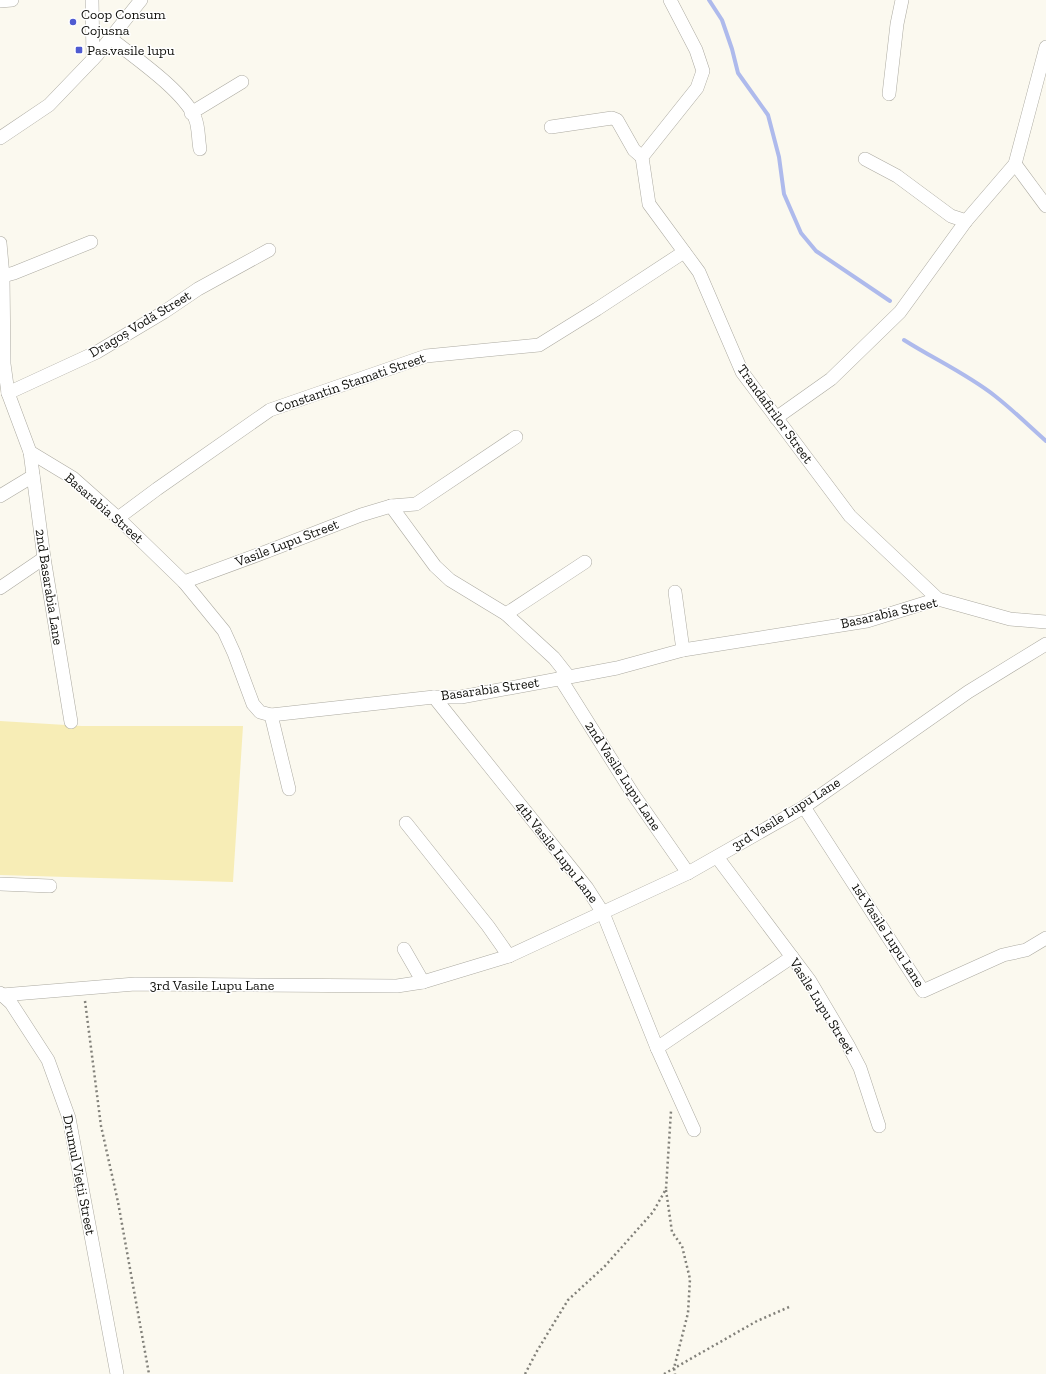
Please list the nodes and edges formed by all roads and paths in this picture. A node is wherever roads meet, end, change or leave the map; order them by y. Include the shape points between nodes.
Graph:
1 (12, 0) edge
2 (92, 0) edge
3 (141, 0) edge
4 (670, 0) edge
5 (902, 0) edge
6 (0, 1) edge
7 (110, 38) junction
8 (1046, 47) edge
9 (93, 59) junction
10 (242, 82) dead end
11 (889, 94) dead end
12 (191, 113) junction
13 (551, 127) dead end
14 (0, 138) edge
15 (200, 148) dead end
16 (642, 157) junction
17 (865, 159) dead end
18 (1015, 164) junction
19 (1046, 206) edge
20 (966, 221) junction
21 (91, 242) dead end
22 (0, 243) edge
23 (269, 250) dead end
24 (684, 252) junction
25 (2, 276) junction
26 (2, 365) edge
27 (8, 393) junction
28 (776, 418) junction
29 (516, 437) dead end
30 (30, 452) junction
31 (33, 476) junction
32 (0, 496) edge
33 (391, 506) junction
34 (118, 518) junction
35 (44, 558) junction
36 (585, 562) dead end
37 (184, 582) junction
38 (0, 588) edge
39 (675, 592) dead end
40 (938, 599) junction
41 (506, 614) junction
42 (1046, 622) edge
43 (1046, 644) edge
44 (683, 650) junction
45 (564, 678) junction
46 (434, 698) junction
47 (271, 715) junction
48 (71, 722) dead end
49 (289, 789) dead end
50 (804, 807) junction
51 (406, 823) dead end
52 (716, 857) junction
53 (688, 873) junction
54 (0, 884) edge
55 (50, 886) dead end
56 (603, 913) junction
57 (1046, 938) edge
58 (404, 949) dead end
59 (509, 956) junction
60 (792, 957) junction
61 (423, 982) junction
62 (83, 988) junction
63 (1, 994) edge
64 (657, 1048) junction
65 (672, 1105) dead end
66 (879, 1126) dead end
67 (694, 1130) dead end
68 (666, 1189) junction
69 (790, 1307) dead end
70 (674, 1368) junction
71 (117, 1374) edge
72 (149, 1374) edge
73 (525, 1374) edge
74 (664, 1374) edge
75 (675, 1374) edge

1 - 6 street
2 - 9 street
3 - 7 street
4 - 16 street via 696,50 703,71 697,88
5 - 11 street
7 - 9 street
7 - 12 street via 166,82 185,102
8 - 18 street
9 - 14 street via 49,105
10 - 12 street
12 - 15 street via 195,119
13 - 16 street via 612,118 618,120 634,150
16 - 24 street, Trandafirilor Street via 649,204
17 - 20 street via 897,176 951,216
18 - 19 street
18 - 20 street
20 - 28 street via 900,312 831,379
21 - 25 street
22 - 25 street
23 - 27 street, Dragoș Vodă Street via 198,289 98,352
24 - 28 street, Trandafirilor Street via 699,272 742,372
24 - 34 street, Constantin Stamati Street via 539,346 426,356 270,410
25 - 26 street
26 - 27 street
27 - 30 street
28 - 40 street, Trandafirilor Street via 850,516
29 - 33 street, Vasile Lupu Street via 416,504
30 - 31 street, 2nd Basarabia Lane
30 - 34 street, Basarabia Street via 73,478
31 - 32 street
31 - 35 street, 2nd Basarabia Lane
33 - 37 street, Vasile Lupu Street via 361,514
33 - 41 street via 435,566 450,580
34 - 37 street, Basarabia Street
35 - 38 street
35 - 48 street, 2nd Basarabia Lane
36 - 41 street
37 - 47 street, Basarabia Street via 224,631 253,704 260,712
39 - 44 street
40 - 42 street, Basarabia Street via 1010,618
40 - 44 street, Basarabia Street via 866,622
41 - 45 street via 554,658
43 - 50 street, 3rd Vasile Lupu Lane via 968,692
44 - 45 street, Basarabia Street via 617,668
45 - 46 street, Basarabia Street via 461,697
45 - 53 street, 2nd Vasile Lupu Lane via 632,794
46 - 47 street, Basarabia Street
46 - 56 street, 4th Vasile Lupu Lane via 587,888
47 - 49 street
50 - 52 street, 3rd Vasile Lupu Lane
50 - 57 street, 1st Vasile Lupu Lane via 923,992 1003,955 1026,950
51 - 59 street
52 - 53 street, 3rd Vasile Lupu Lane
52 - 60 street, Vasile Lupu Street
53 - 56 street, 3rd Vasile Lupu Lane
54 - 55 street
56 - 59 street, 3rd Vasile Lupu Lane
56 - 64 street, 4th Vasile Lupu Lane
58 - 61 street
59 - 61 street, 3rd Vasile Lupu Lane
60 - 64 street
60 - 66 street, Vasile Lupu Street via 810,981 860,1068
61 - 62 street, 3rd Vasile Lupu Lane via 397,986 135,984
62 - 63 street, 3rd Vasile Lupu Lane
62 - 72 path via 101,1126 118,1202
63 - 71 street, Drumul Vieții Street via 11,1004 48,1060 70,1118
64 - 67 street, 4th Vasile Lupu Lane
65 - 68 path
68 - 70 path via 672,1232 682,1246 690,1278 688,1313
68 - 73 path via 653,1212 604,1266 568,1300
69 - 70 path via 757,1321
70 - 74 path
70 - 75 path

